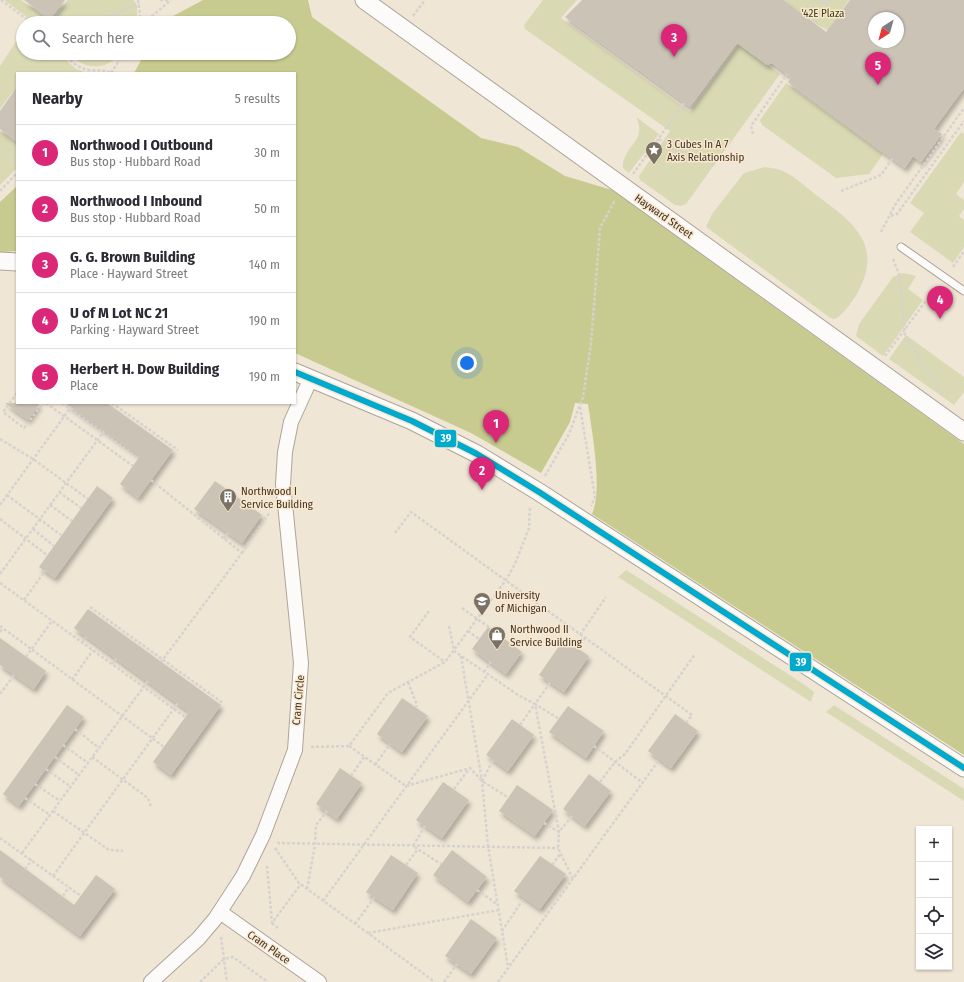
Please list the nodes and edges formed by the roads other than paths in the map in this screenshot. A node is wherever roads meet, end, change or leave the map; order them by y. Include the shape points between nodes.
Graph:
1 (364, 0) edge
2 (901, 246) dead end
3 (0, 261) edge
4 (16, 262) edge
5 (964, 291) edge
6 (296, 372) edge
7 (311, 378) junction
8 (964, 432) edge
9 (964, 768) edge
10 (217, 916) junction
11 (151, 982) edge
12 (319, 982) edge

1 - 8 street, Hayward Street
2 - 5 lane
3 - 4 street
6 - 7 street
7 - 9 street via 412,422 477,454
7 - 10 street, Cram Circle via 291,422 284,452 284,484 302,663 294,750 252,859
10 - 11 street, Cram Circle via 198,939
10 - 12 street, Cram Place

